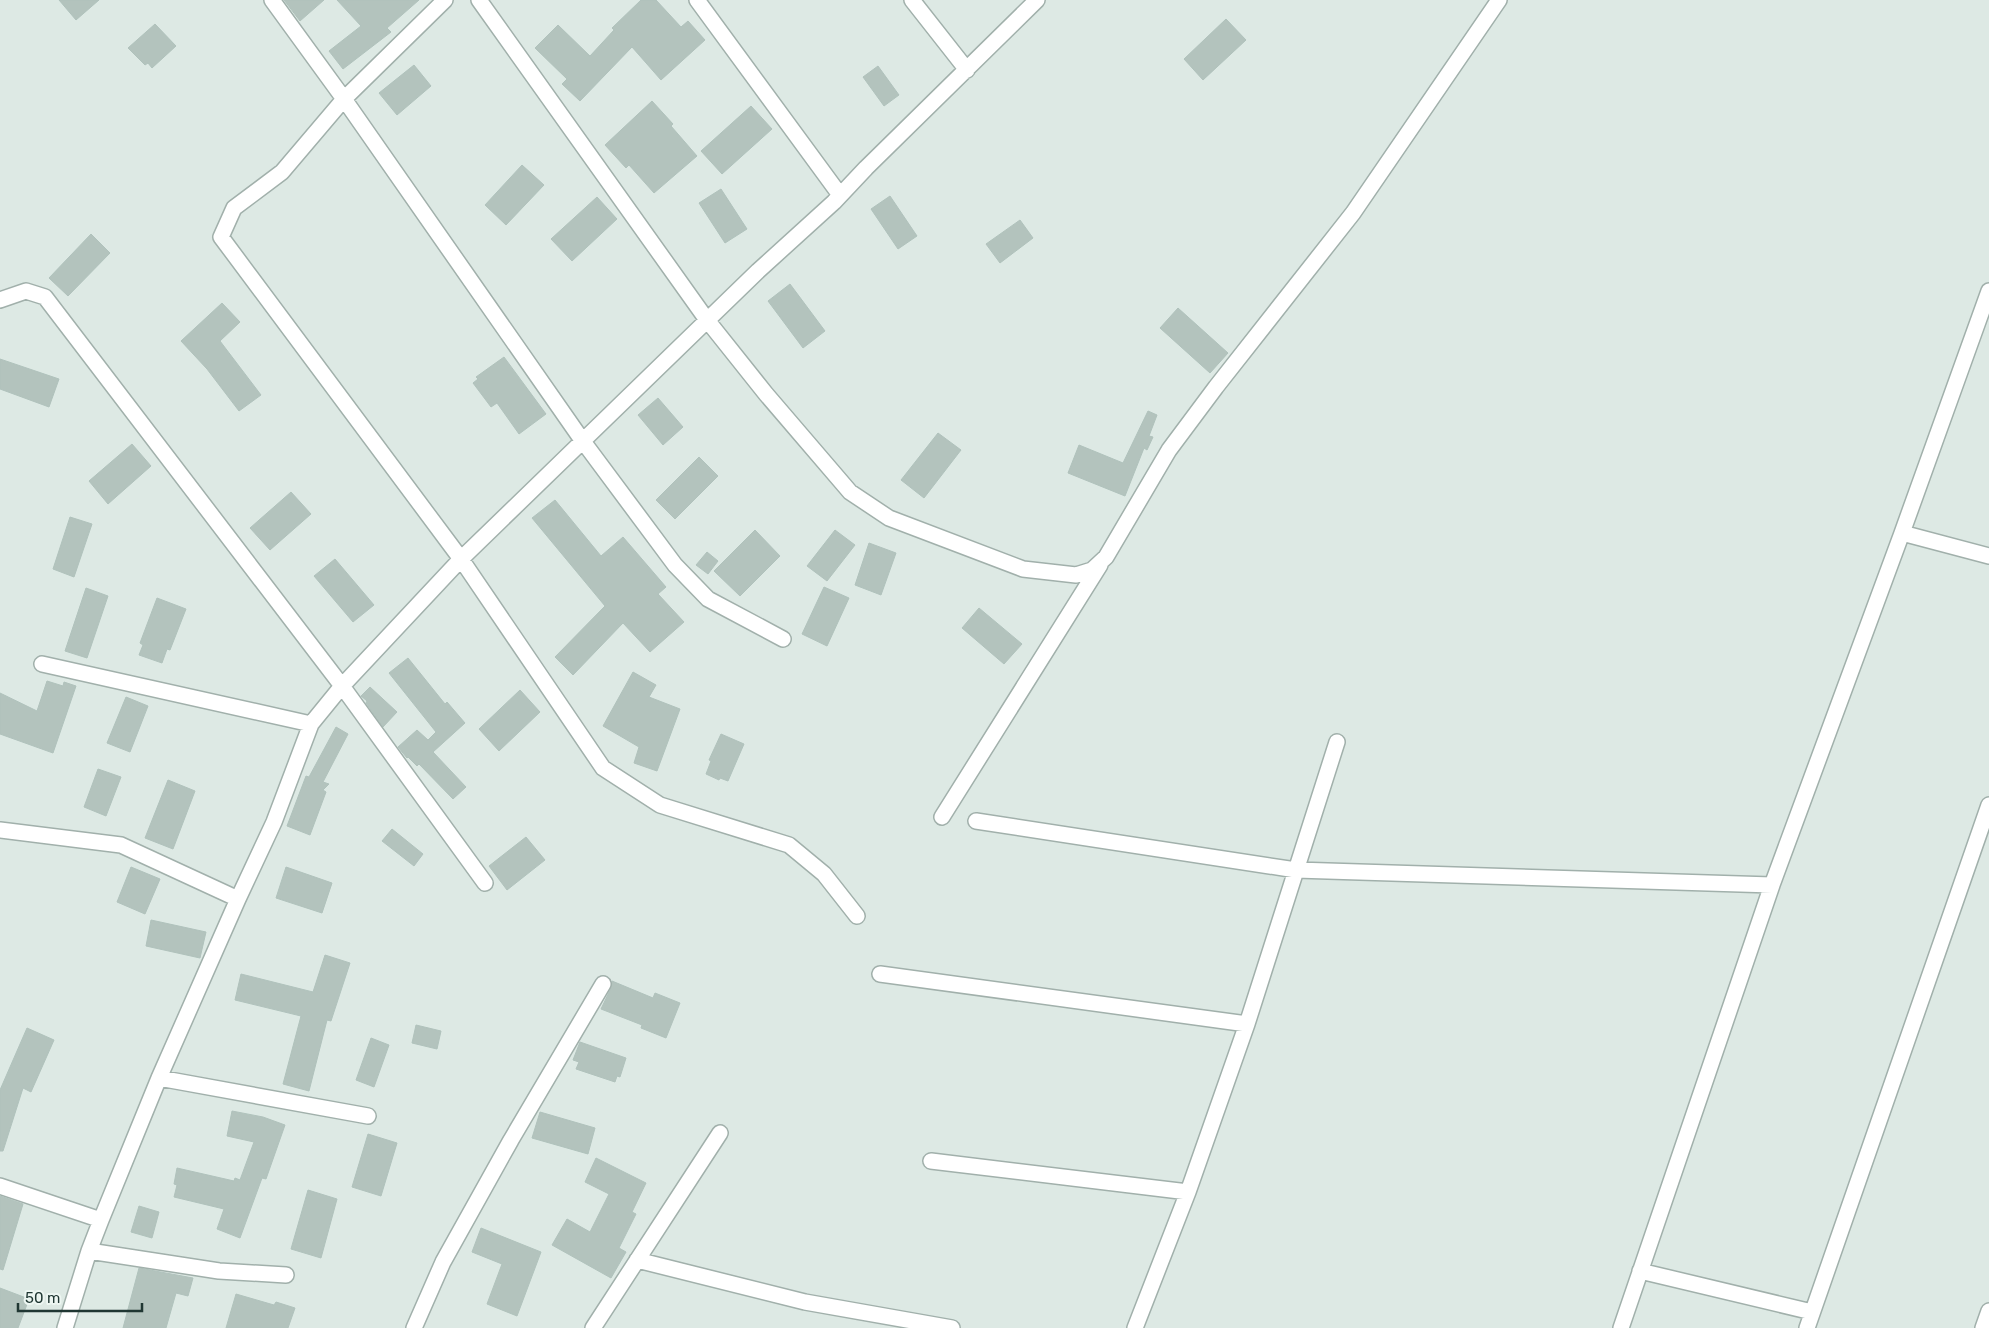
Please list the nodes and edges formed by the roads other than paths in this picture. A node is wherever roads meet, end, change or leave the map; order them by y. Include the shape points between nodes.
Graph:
1 (272, 0) edge
2 (445, 0) edge
3 (478, 0) edge
4 (697, 0) edge
5 (912, 0) edge
6 (1037, 0) edge
7 (1499, 0) edge
8 (967, 70) junction
9 (344, 99) junction
10 (840, 195) junction
11 (1989, 291) edge
12 (0, 300) edge
13 (707, 320) junction
14 (582, 440) junction
15 (1902, 534) junction
16 (1989, 556) edge
17 (461, 559) junction
18 (1100, 564) junction
19 (784, 639) dead end
20 (42, 664) dead end
21 (342, 686) junction
22 (311, 724) junction
23 (1336, 742) dead end
24 (1989, 805) edge
25 (942, 818) dead end
26 (976, 822) dead end
27 (0, 830) edge
28 (1296, 870) junction
29 (484, 883) dead end
30 (1772, 885) junction
31 (238, 899) junction
32 (857, 916) dead end
33 (880, 974) dead end
34 (604, 984) dead end
35 (1247, 1024) junction
36 (159, 1078) junction
37 (368, 1116) dead end
38 (720, 1134) dead end
39 (931, 1161) dead end
40 (0, 1186) edge
41 (1188, 1192) junction
42 (100, 1220) junction
43 (88, 1251) junction
44 (637, 1260) junction
45 (1640, 1271) junction
46 (286, 1275) dead end
47 (1989, 1311) edge
48 (1812, 1312) junction
49 (65, 1328) edge
50 (414, 1328) edge
51 (593, 1328) edge
52 (952, 1328) edge
53 (1136, 1328) edge
54 (1620, 1328) edge
55 (1807, 1328) edge
56 (1983, 1328) edge

1 - 9 street
2 - 9 street
3 - 13 street
4 - 10 street
5 - 8 street
6 - 8 street
7 - 18 street via 1354,213 1169,450
8 - 10 street
9 - 14 street
9 - 17 street via 282,172 234,208 221,237
10 - 13 street
11 - 15 street
12 - 21 street via 26,291 45,297
13 - 14 street
13 - 18 street via 850,492 889,518 1024,570 1076,575
14 - 17 street
14 - 19 street via 675,564 708,599
15 - 16 street
15 - 30 street
17 - 21 street
17 - 32 street via 603,768 660,805 788,846 824,874
18 - 25 street
20 - 22 street
21 - 22 street
21 - 29 street
22 - 31 street via 274,822
23 - 28 street
24 - 48 street
26 - 28 street
27 - 31 street via 121,845
28 - 30 street
28 - 35 street
30 - 45 street
31 - 36 street
33 - 35 street
34 - 50 street via 443,1262
35 - 41 street
36 - 37 street
36 - 42 street
38 - 44 street
39 - 41 street
40 - 42 street
41 - 53 street
42 - 43 street
43 - 46 street via 219,1271
43 - 49 street
44 - 51 street
44 - 52 street via 805,1302
45 - 48 street
45 - 54 street
47 - 56 street
48 - 55 street

